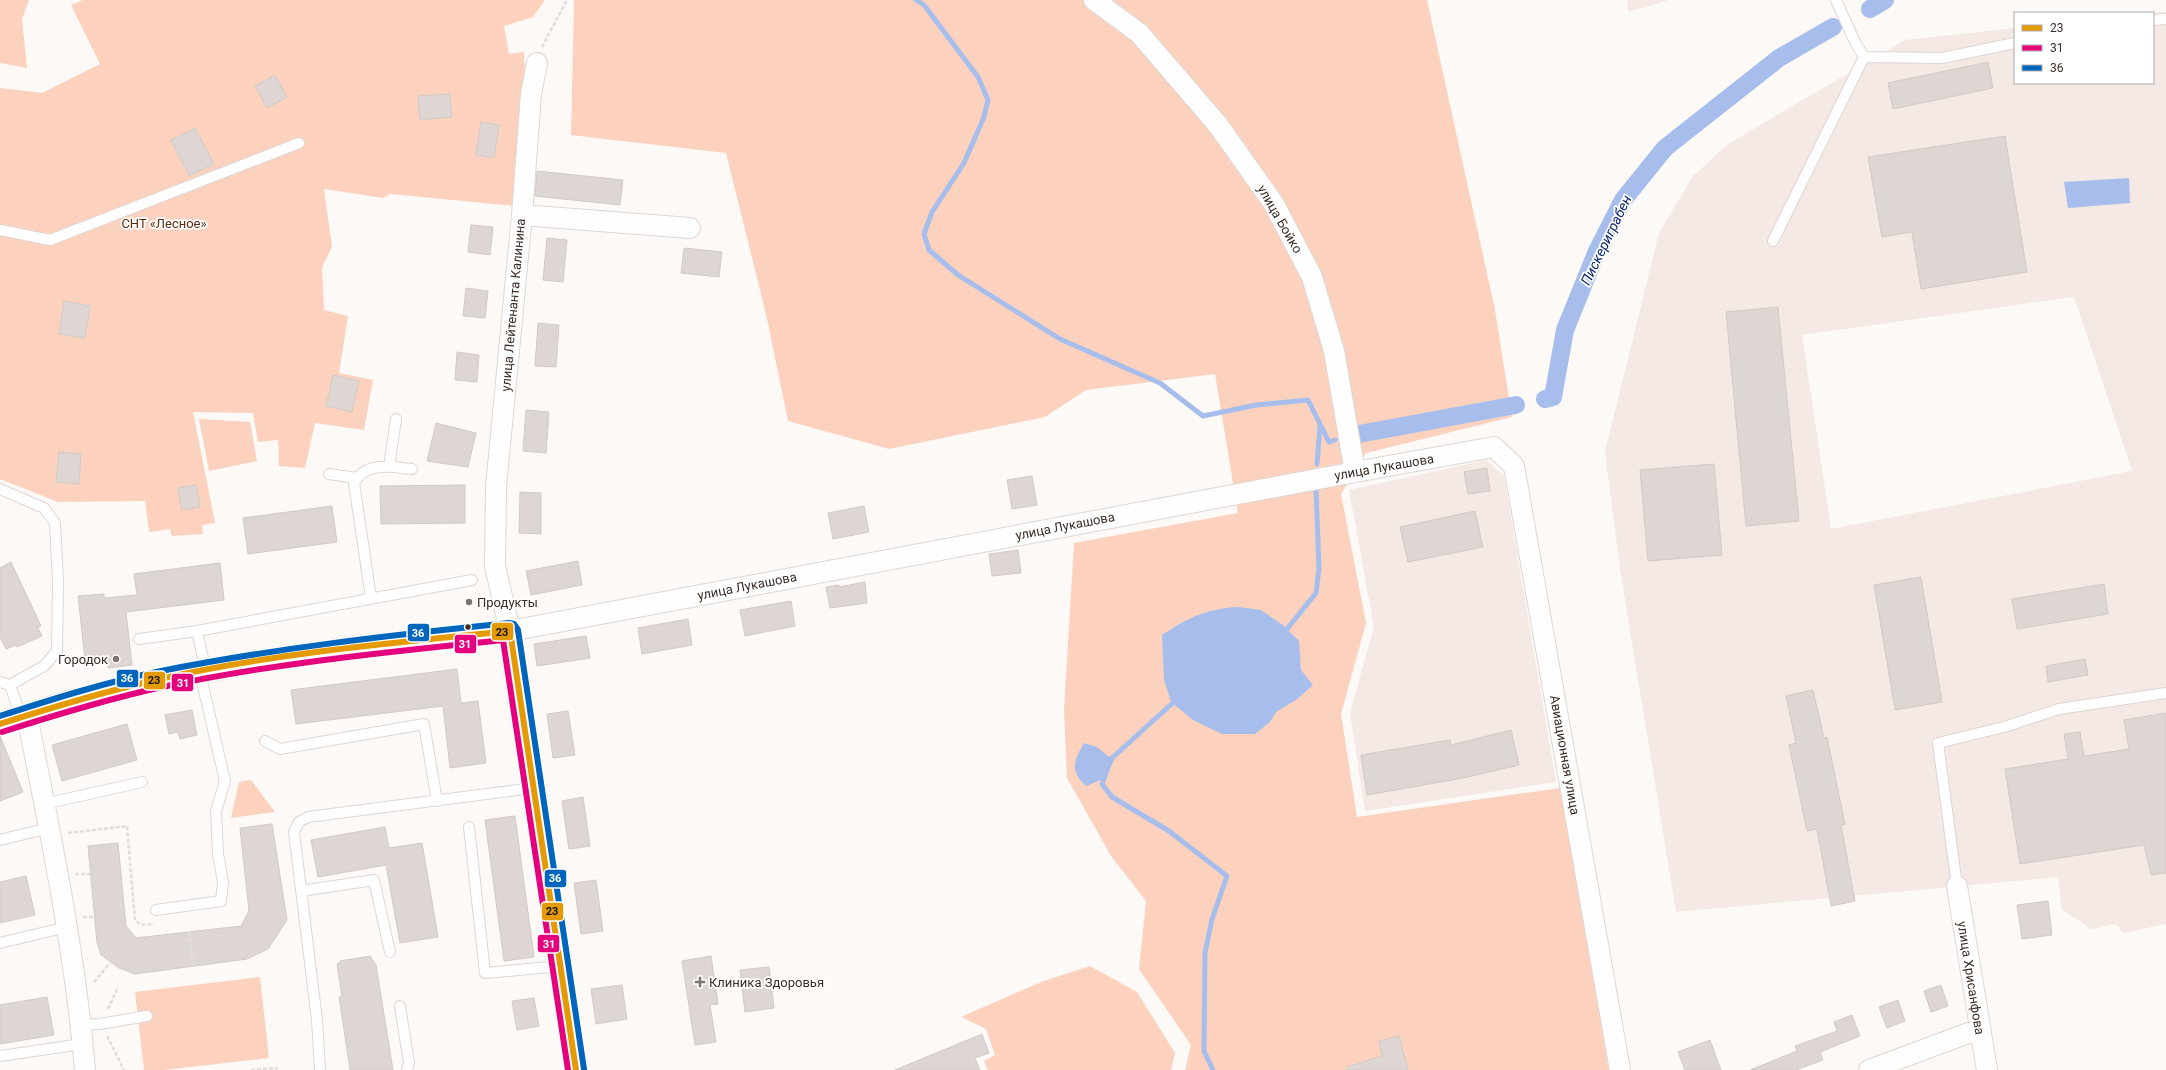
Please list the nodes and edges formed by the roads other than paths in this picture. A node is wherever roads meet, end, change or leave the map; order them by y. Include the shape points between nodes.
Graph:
1 (1094, 0) edge
2 (1836, 0) edge
3 (2166, 19) edge
4 (2154, 20) edge
5 (2014, 43) edge
6 (1864, 57) junction
7 (537, 63) road end
8 (299, 143) dead end
9 (522, 215) junction
10 (690, 228) dead end
11 (0, 230) edge
12 (1773, 241) dead end
13 (396, 419) dead end
14 (1494, 447) joint
15 (389, 467) junction
16 (412, 470) dead end
17 (1355, 472) junction
18 (329, 474) dead end
19 (357, 478) junction
20 (0, 489) edge
21 (472, 580) dead end
22 (371, 598) junction
23 (197, 630) junction
24 (510, 631) junction
25 (139, 639) dead end
26 (203, 672) junction
27 (0, 682) edge
28 (10, 685) junction
29 (2166, 693) edge
30 (24, 716) junction
31 (0, 724) edge
32 (265, 742) dead end
33 (142, 782) dead end
34 (533, 788) junction
35 (437, 801) junction
36 (44, 804) junction
37 (470, 827) dead end
38 (55, 831) junction
39 (0, 840) edge
40 (1957, 886) joint
41 (302, 891) junction
42 (156, 910) dead end
43 (73, 922) junction
44 (0, 943) edge
45 (390, 952) dead end
46 (560, 966) junction
47 (400, 1006) dead end
48 (147, 1016) dead end
49 (1978, 1029) junction
50 (82, 1034) junction
51 (0, 1056) edge
52 (85, 1070) edge
53 (320, 1070) edge
54 (407, 1070) edge
55 (576, 1070) edge
56 (1620, 1070) edge
57 (1869, 1070) edge
58 (1987, 1070) edge

1 - 17 street, улица Бойко via 1139,33 1218,125 1274,204 1312,277 1334,351
2 - 6 lane
3 - 4 lane
5 - 6 lane via 1942,58
6 - 12 lane
7 - 9 street, улица Лейтенанта Калинина via 531,94
8 - 11 lane via 50,240
9 - 10 street
9 - 24 street, улица Лейтенанта Калинина via 496,487 495,566
13 - 15 lane
14 - 17 street, улица Лукашова
14 - 56 street, Авиационная улица via 1514,466
15 - 16 lane
15 - 19 lane via 366,470
17 - 24 street, улица Лукашова
18 - 19 lane
19 - 22 lane via 353,487
20 - 28 lane via 44,508 55,523 58,581 57,651 44,666
21 - 22 lane
22 - 23 lane
23 - 25 lane
23 - 26 lane
24 - 26 main road, улица Лукашова via 359,647
24 - 34 main road, улица Лейтенанта Калинина
26 - 30 main road, улица Лукашова via 161,679 68,702
26 - 42 lane via 225,780 216,811 218,854 223,882 221,901
27 - 28 lane
28 - 30 lane
29 - 40 lane via 2059,709 2004,727 1938,743
30 - 31 main road, улица Лукашова
30 - 36 street
32 - 35 lane via 280,749 424,724
33 - 36 lane
34 - 35 lane
34 - 46 main road, улица Лейтенанта Калинина
35 - 41 lane via 308,817 299,822 294,832
36 - 38 street
37 - 46 lane via 485,973
38 - 39 lane
38 - 43 street
40 - 49 street, улица Хрисанфова
41 - 45 lane via 374,880
41 - 53 lane via 317,1020
43 - 44 lane
43 - 50 street
46 - 55 main road, улица Лейтенанта Калинина
47 - 54 lane via 409,1063
48 - 50 lane via 100,1024
49 - 57 street
49 - 58 street, улица Хрисанфова
50 - 51 lane
50 - 52 street

